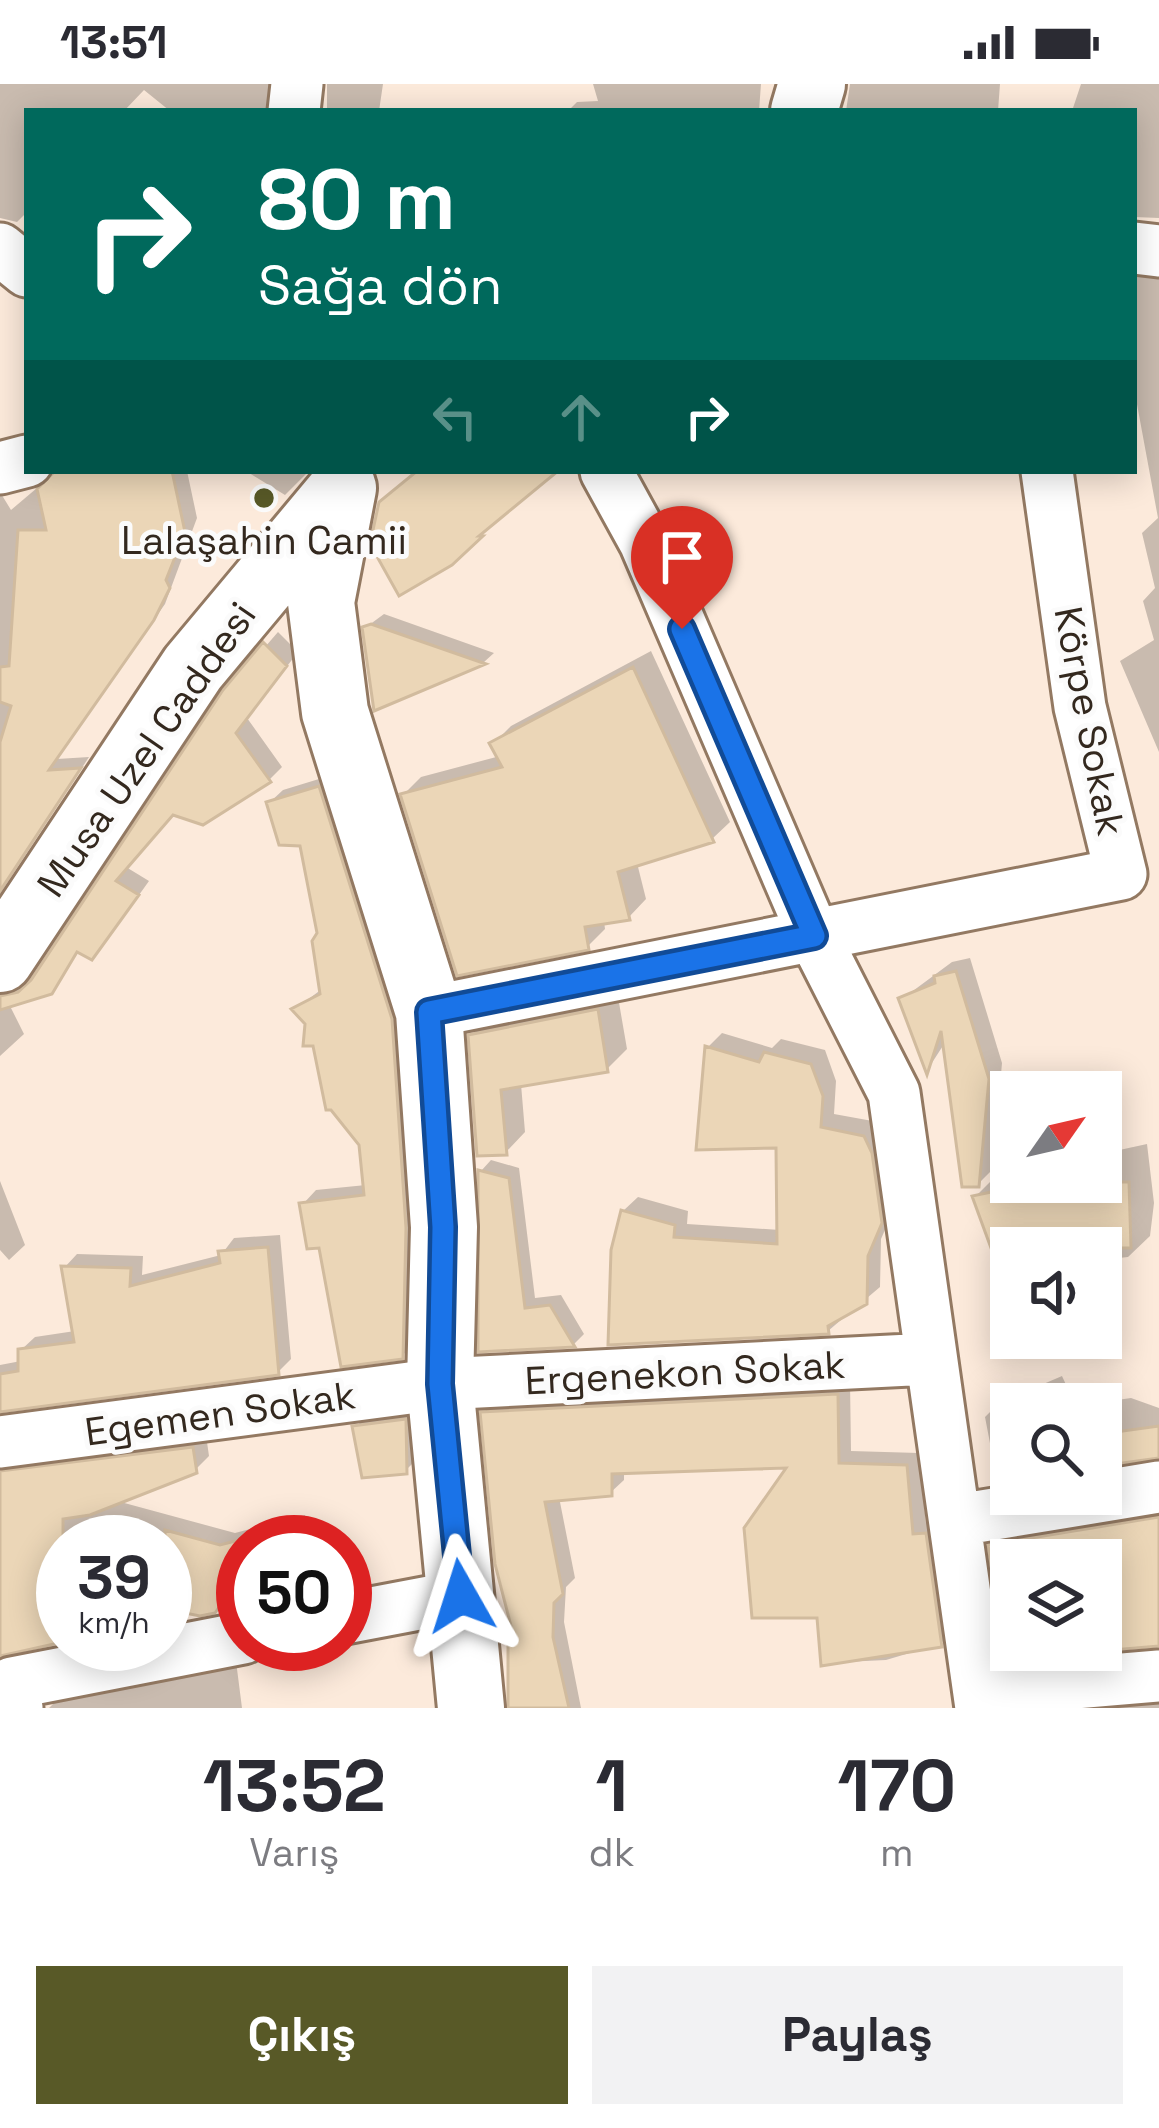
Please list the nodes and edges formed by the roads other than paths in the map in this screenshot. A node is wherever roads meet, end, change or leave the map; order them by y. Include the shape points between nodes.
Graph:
1 (0, 250) edge
2 (24, 269) edge
3 (608, 474) edge
4 (637, 474) edge
5 (1047, 474) edge
6 (351, 480) edge
7 (645, 542) junction
8 (814, 936) junction
9 (0, 959) edge
10 (429, 1012) junction
11 (930, 1360) junction
12 (440, 1384) junction
13 (0, 1442) edge
14 (1159, 1487) edge
15 (958, 1520) junction
16 (461, 1596) junction
17 (372, 1613) edge
18 (216, 1645) edge
19 (1159, 1676) edge
20 (14, 1695) edge
21 (980, 1700) edge
22 (471, 1708) edge

1 - 2 street
3 - 7 street
4 - 7 street
5 - 8 street, Körpe Sokak via 1080,707 1121,874
6 - 9 main road, Musa Uzel Caddesi via 193,668
6 - 10 main road via 321,602 335,712
7 - 8 street
8 - 10 street
8 - 11 street via 894,1093
10 - 12 main road via 443,1227
11 - 12 street, Ergenekon Sokak
11 - 15 street
12 - 13 street, Egemen Sokak
12 - 16 main road
14 - 15 street
15 - 21 street
16 - 17 street
16 - 22 main road
18 - 20 street
19 - 21 street

